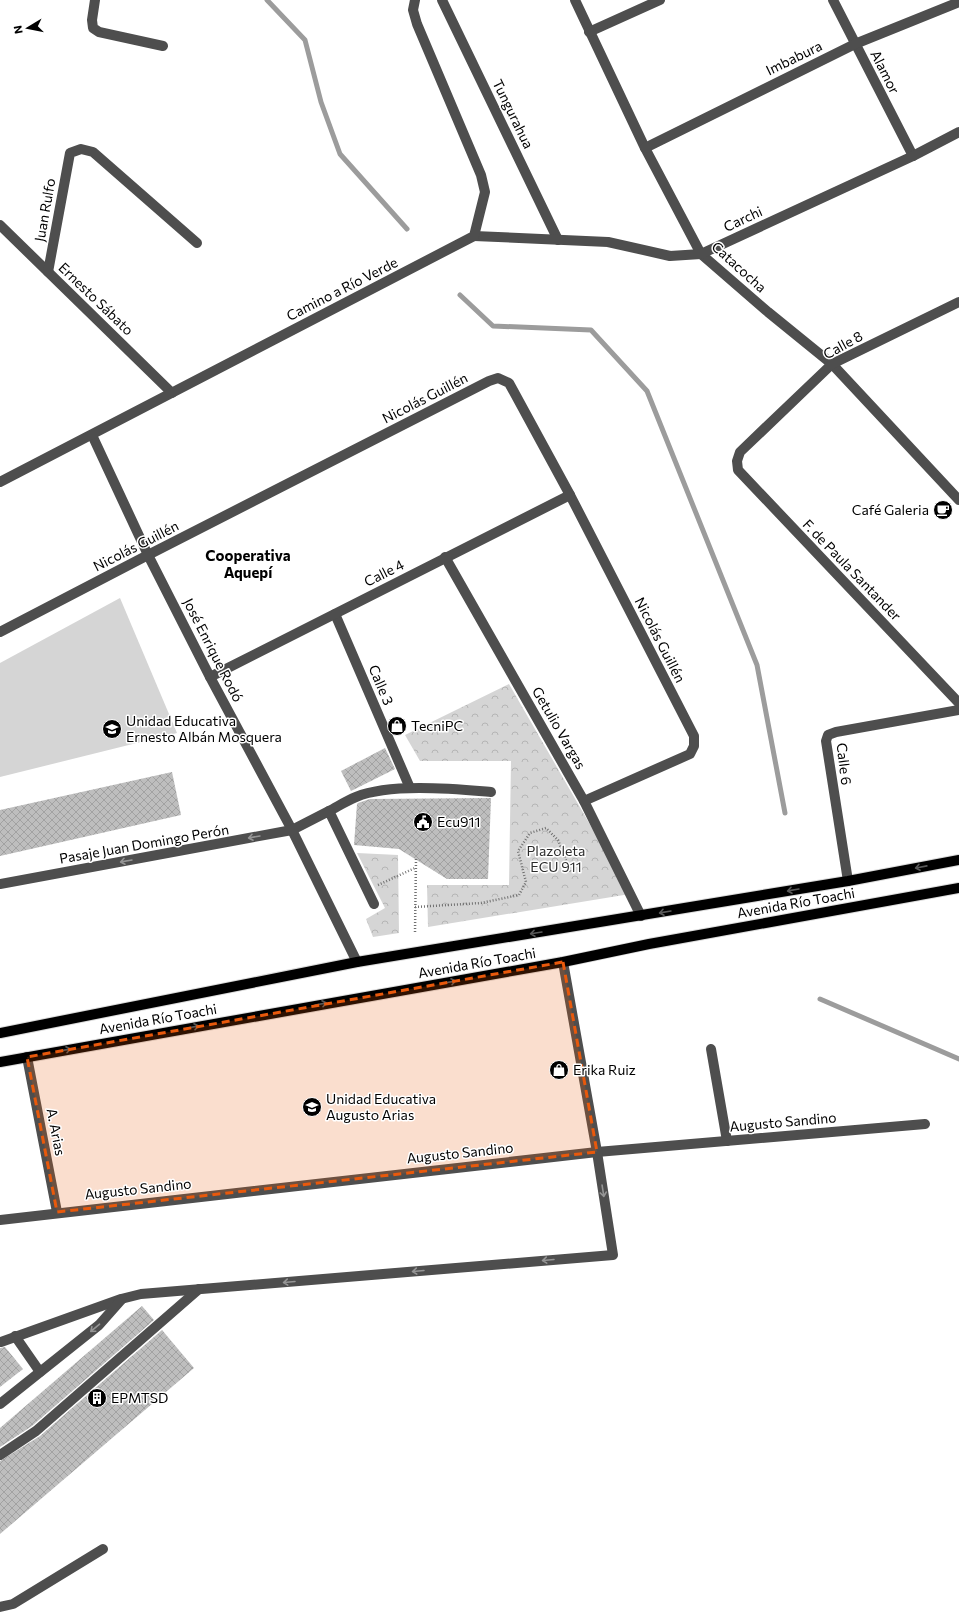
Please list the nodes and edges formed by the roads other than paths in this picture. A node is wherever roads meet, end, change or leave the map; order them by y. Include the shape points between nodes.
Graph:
1 (95, 0) edge
2 (415, 0) edge
3 (442, 0) edge
4 (575, 0) edge
5 (660, 0) edge
6 (833, 0) edge
7 (959, 2) edge
8 (589, 32) junction
9 (855, 44) junction
10 (163, 46) dead end
11 (959, 132) edge
12 (645, 148) junction
13 (913, 156) junction
14 (0, 225) edge
15 (474, 236) junction
16 (558, 240) junction
17 (198, 243) dead end
18 (701, 254) junction
19 (48, 272) junction
20 (959, 302) edge
21 (832, 364) junction
22 (172, 392) junction
23 (92, 435) junction
24 (740, 452) joint
25 (0, 482) edge
26 (570, 495) junction
27 (959, 500) edge
28 (148, 555) junction
29 (445, 557) junction
30 (336, 614) junction
31 (0, 632) edge
32 (210, 677) junction
33 (959, 703) edge
34 (959, 710) edge
35 (410, 788) junction
36 (491, 792) dead end
37 (584, 801) junction
38 (328, 811) junction
39 (292, 830) junction
40 (959, 860) edge
41 (848, 881) junction
42 (0, 884) edge
43 (959, 888) edge
44 (374, 904) dead end
45 (641, 916) junction
46 (357, 962) junction
47 (563, 962) junction
48 (0, 1033) edge
49 (711, 1049) dead end
50 (27, 1057) junction
51 (0, 1062) edge
52 (925, 1124) dead end
53 (727, 1141) junction
54 (597, 1152) junction
55 (57, 1212) junction
56 (0, 1220) edge
57 (200, 1289) junction
58 (122, 1299) junction
59 (15, 1336) junction
60 (1, 1342) edge
61 (40, 1372) junction
62 (0, 1404) edge
63 (0, 1455) edge
64 (103, 1549) dead end
65 (0, 1607) edge

1 - 10 street via 93,28 99,32
2 - 15 street via 413,10 417,24 481,175 485,192
3 - 16 street, Tungurahua
4 - 8 street, Catacocha
5 - 8 street
6 - 9 street, Alamor
7 - 9 street, Imbabura
8 - 12 street, Catacocha
9 - 12 street, Imbabura
9 - 13 street, Alamor
11 - 13 street, Carchi
12 - 18 street, Catacocha
13 - 18 street, Carchi
14 - 19 street, Ernesto Sábato
15 - 16 street, Carchi
15 - 22 street, Camino a Río Verde
16 - 18 street, Carchi via 608,242 670,256
17 - 19 street, Juan Rulfo via 93,152 81,149 70,153
18 - 21 street, Catacocha
19 - 22 street, Ernesto Sábato
20 - 21 street, Calle 8
21 - 24 street, Calle 8
21 - 27 street, Catacocha
22 - 23 street, Camino a Río Verde
23 - 25 street, Camino a Río Verde
23 - 28 street, José Enrique Rodó
24 - 33 street, F. de Paula Santander via 738,470
26 - 28 street, Nicolás Guillén via 509,383 498,378
26 - 29 street, Calle 4
26 - 37 street, Nicolás Guillén via 694,736 694,746 690,754
28 - 31 street, Nicolás Guillén
28 - 32 street, José Enrique Rodó
29 - 30 street, Calle 4
29 - 37 street, Getulio Vargas
30 - 32 street, Calle 4
30 - 35 street, Calle 3
32 - 39 street, José Enrique Rodó
34 - 41 street, Calle 6 via 828,735 826,741
35 - 36 street, Pasaje Juan Domingo Perón via 451,788
35 - 38 street, Pasaje Juan Domingo Perón via 356,796
37 - 45 street, Getulio Vargas
38 - 39 street, Pasaje Juan Domingo Perón
38 - 44 street
39 -> 42 street, Pasaje Juan Domingo Perón
39 - 46 street, José Enrique Rodó
40 -> 41 main road, Avenida Río Toachi
41 -> 45 main road, Avenida Río Toachi
43 - 47 main road, Avenida Río Toachi
45 -> 46 main road, Avenida Río Toachi
46 - 48 main road, Avenida Río Toachi
50 -> 47 main road, Avenida Río Toachi
47 - 54 street
49 - 53 street
50 - 51 main road, Avenida Río Toachi
50 - 55 street, A. Arias
52 - 53 street, Augusto Sandino
53 - 54 street, Augusto Sandino
54 - 55 street, Augusto Sandino
54 -> 57 street via 613,1255
55 - 56 street, Augusto Sandino
57 - 58 street via 141,1294
57 - 63 street via 36,1431
58 - 59 street
58 -> 61 street via 99,1325
59 - 60 street
59 - 61 street
61 - 62 street
64 - 65 street via 13,1604

